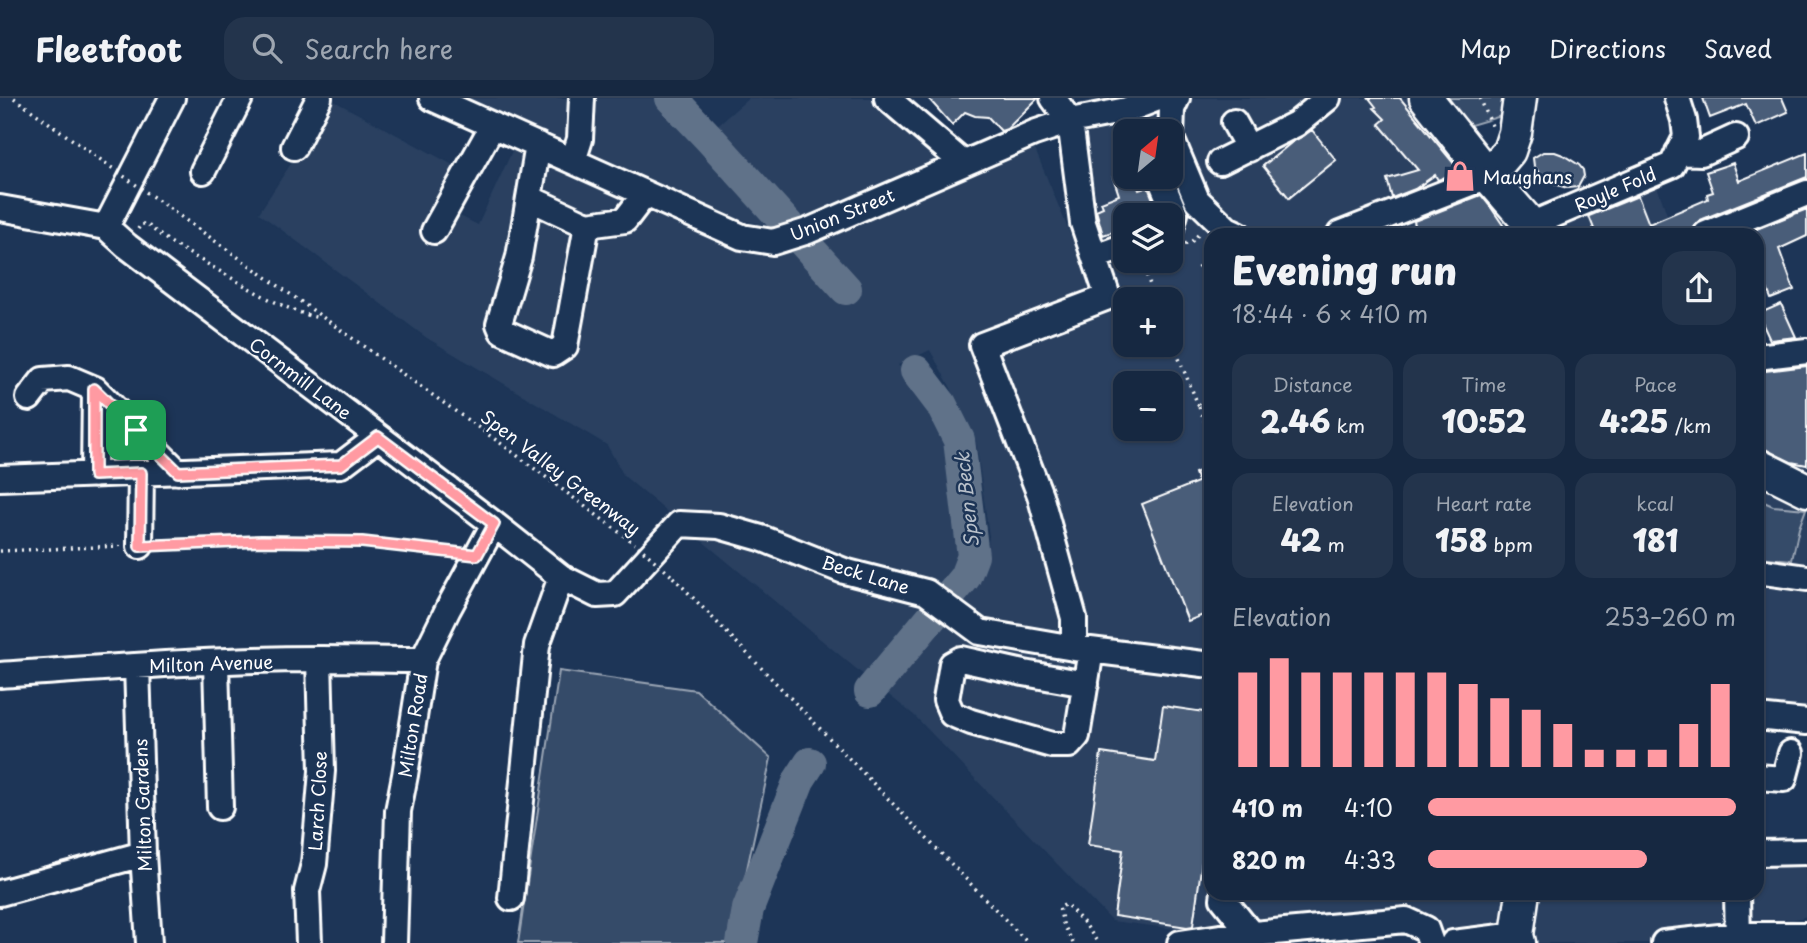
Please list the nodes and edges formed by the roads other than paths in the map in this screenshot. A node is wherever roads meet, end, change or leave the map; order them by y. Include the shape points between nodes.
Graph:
1 (172, 98) edge
2 (240, 98) edge
3 (319, 98) edge
4 (432, 98) edge
5 (582, 98) edge
6 (887, 98) edge
7 (1053, 98) edge
8 (1158, 98) edge
9 (1177, 98) edge
10 (1328, 98) edge
11 (1426, 98) edge
12 (1520, 98) edge
13 (1676, 98) edge
14 (1127, 110) junction
15 (1153, 119) edge
16 (1172, 119) edge
17 (1070, 121) junction
18 (1234, 122) dead end
19 (493, 125) junction
20 (1736, 137) dead end
21 (538, 145) junction
22 (1682, 145) junction
23 (294, 146) dead end
24 (1249, 149) junction
25 (573, 161) junction
26 (1220, 162) dead end
27 (963, 163) junction
28 (203, 171) dead end
29 (1183, 176) edge
30 (1488, 176) junction
31 (645, 194) junction
32 (1806, 195) edge
33 (529, 198) junction
34 (0, 208) edge
35 (587, 225) junction
36 (106, 227) junction
37 (1226, 228) edge
38 (1355, 228) edge
39 (1532, 228) edge
40 (1538, 228) edge
41 (1721, 228) edge
42 (434, 231) dead end
43 (1113, 256) edge
44 (1095, 257) junction
45 (1807, 351) edge
46 (1764, 356) edge
47 (94, 389) junction
48 (29, 398) dead end
49 (378, 437) junction
50 (1764, 468) edge
51 (178, 472) junction
52 (141, 473) junction
53 (94, 475) junction
54 (0, 478) edge
55 (1807, 490) edge
56 (494, 524) junction
57 (679, 524) joint
58 (140, 546) road end
59 (1805, 570) edge
60 (1764, 571) edge
61 (561, 577) junction
62 (1083, 649) junction
63 (319, 659) junction
64 (423, 660) junction
65 (216, 663) junction
66 (1204, 664) edge
67 (137, 666) junction
68 (0, 676) edge
69 (1085, 691) junction
70 (1764, 718) edge
71 (1807, 722) edge
72 (1791, 753) dead end
73 (1764, 778) edge
74 (220, 807) dead end
75 (1807, 852) edge
76 (142, 853) junction
77 (1764, 853) edge
78 (0, 893) edge
79 (511, 898) dead end
80 (1224, 900) edge
81 (1522, 900) edge
82 (1737, 900) edge
83 (1252, 935) junction
84 (1807, 935) edge
85 (1518, 939) edge
86 (1738, 939) edge
87 (149, 943) edge
88 (309, 943) edge
89 (394, 943) edge
90 (1180, 943) edge
91 (1431, 943) edge
92 (1453, 943) edge
93 (1664, 943) edge

1 - 36 street
2 - 28 street
3 - 23 street
4 - 19 street, Union Street
5 - 25 street via 580,138
6 - 27 street
7 - 17 street
8 - 14 street, Union Street
9 - 16 street
10 - 24 street via 1296,124
11 - 30 main road
12 - 30 main road via 1509,151
13 - 22 street via 1684,120
14 - 15 street
14 - 17 street, Union Street
17 - 27 street, Union Street
17 - 44 street via 1083,223
18 - 24 street
19 - 21 street, Union Street
19 - 42 street
20 - 22 street via 1701,153
21 - 25 street, Union Street
21 - 33 street
22 - 40 street, Royle Fold via 1672,165
24 - 26 street
25 - 31 street, Union Street
27 - 31 street, Union Street via 773,242 742,237
29 - 37 street via 1197,200
30 - 38 street
30 - 39 main road
31 - 35 street via 625,220
32 - 41 street
33 - 35 street
33 - 35 street via 519,257 499,324 502,331 554,354 565,346
34 - 36 street
36 - 49 street, Cornmill Lane
43 - 44 street
44 - 62 street via 1108,297 982,345 1041,495
45 - 46 street
47 - 48 street via 69,378 43,380
47 - 51 street
47 - 53 street
49 - 51 street via 341,465
49 - 56 street, Cornmill Lane
50 - 55 main road
51 - 52 street
52 - 53 street
52 - 58 street
53 - 54 street
56 - 61 street, Cornmill Lane
56 - 64 street, Milton Road
57 - 61 street, Cornmill Lane via 615,594 597,595
57 - 62 street, Beck Lane via 719,526 844,571 926,592 980,632
59 - 60 street
61 - 79 street via 537,645
62 - 66 street, Beck Lane
62 - 69 street
63 - 64 street, Milton Avenue
63 - 65 street, Milton Avenue
63 - 88 street, Larch Close via 322,771 314,864 307,891
64 - 89 street, Milton Road via 398,811
65 - 67 street, Milton Avenue
65 - 74 street
67 - 68 street, Milton Avenue
67 - 76 street, Milton Gardens
69 - 69 street via 1077,736 1069,745 1052,745 961,718 952,714 946,700 952,664 961,659
70 - 71 street
72 - 73 street via 1784,779
75 - 77 street
76 - 78 street
76 - 87 street, Milton Gardens
80 - 83 street
81 - 85 main road
82 - 86 street
83 - 90 street
83 - 91 street via 1406,920 1426,929
84 - 86 street
85 - 92 street
86 - 93 street

